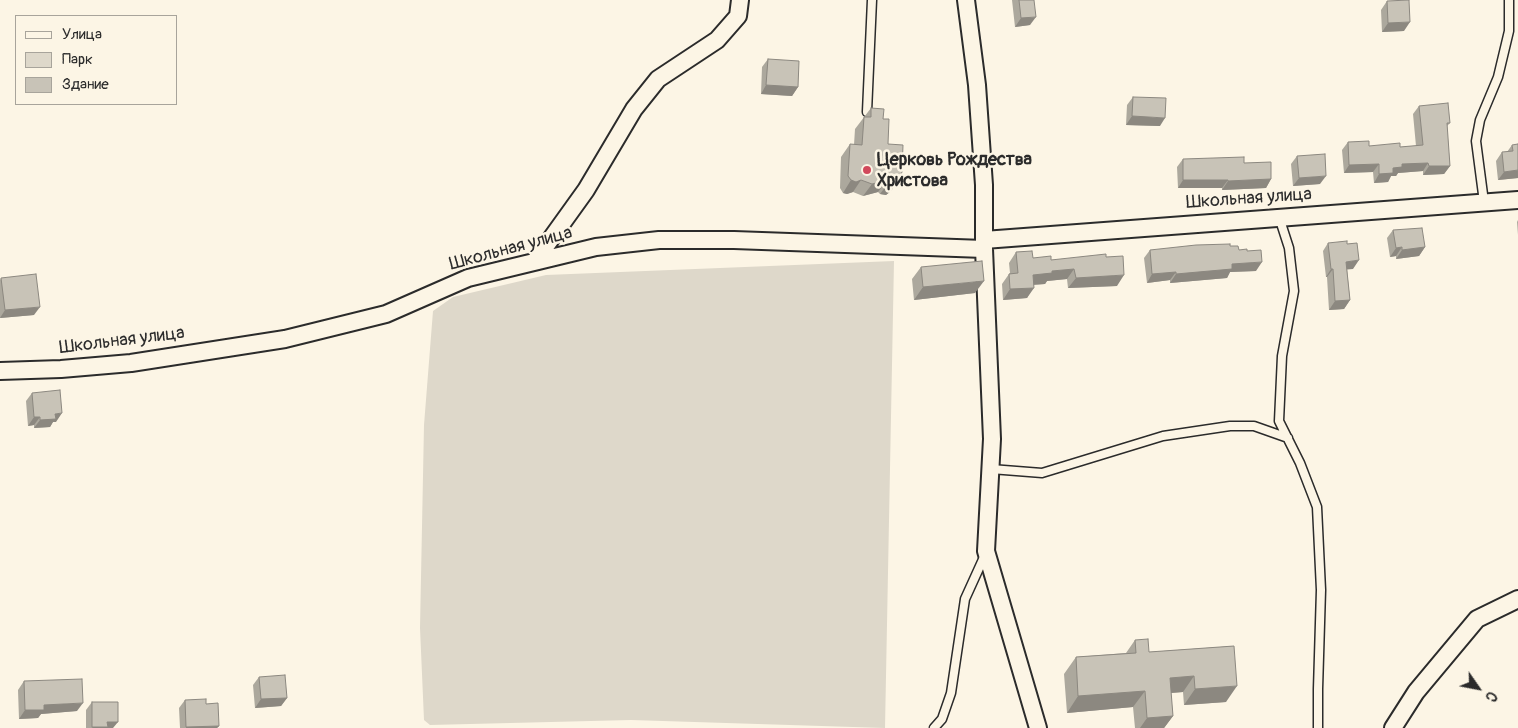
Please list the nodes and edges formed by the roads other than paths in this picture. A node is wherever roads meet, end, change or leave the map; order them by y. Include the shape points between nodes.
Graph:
1 (740, 0) edge
2 (872, 0) edge
3 (966, 0) edge
4 (1509, 0) edge
5 (868, 112) dead end
6 (1518, 200) edge
7 (1484, 202) junction
8 (1280, 217) junction
9 (984, 244) junction
10 (535, 261) junction
11 (0, 372) edge
12 (1288, 438) junction
13 (990, 470) junction
14 (986, 551) junction
15 (1518, 599) edge
16 (934, 728) edge
17 (1038, 728) edge
18 (1318, 728) edge
19 (1393, 728) edge

1 - 10 street via 738,16 717,40 658,79 634,108 586,190
2 - 5 lane
3 - 9 street via 977,85 984,185
4 - 7 lane via 1509,30 1498,77 1480,120 1476,141
6 - 7 street, Школьная улица
7 - 8 street, Школьная улица
8 - 9 street, Школьная улица
8 - 12 lane via 1290,248 1294,291 1282,356 1279,412 1279,421
9 - 10 street, Школьная улица via 660,240 596,247
9 - 13 street via 992,439
10 - 11 street, Школьная улица via 468,278 386,314 285,339 130,363
12 - 13 lane via 1254,426 1230,426 1163,436 1042,473
12 - 18 lane via 1317,507 1321,590
13 - 14 street
14 - 16 lane via 965,599 951,693 942,719
14 - 17 street
15 - 19 street via 1477,618 1416,692

